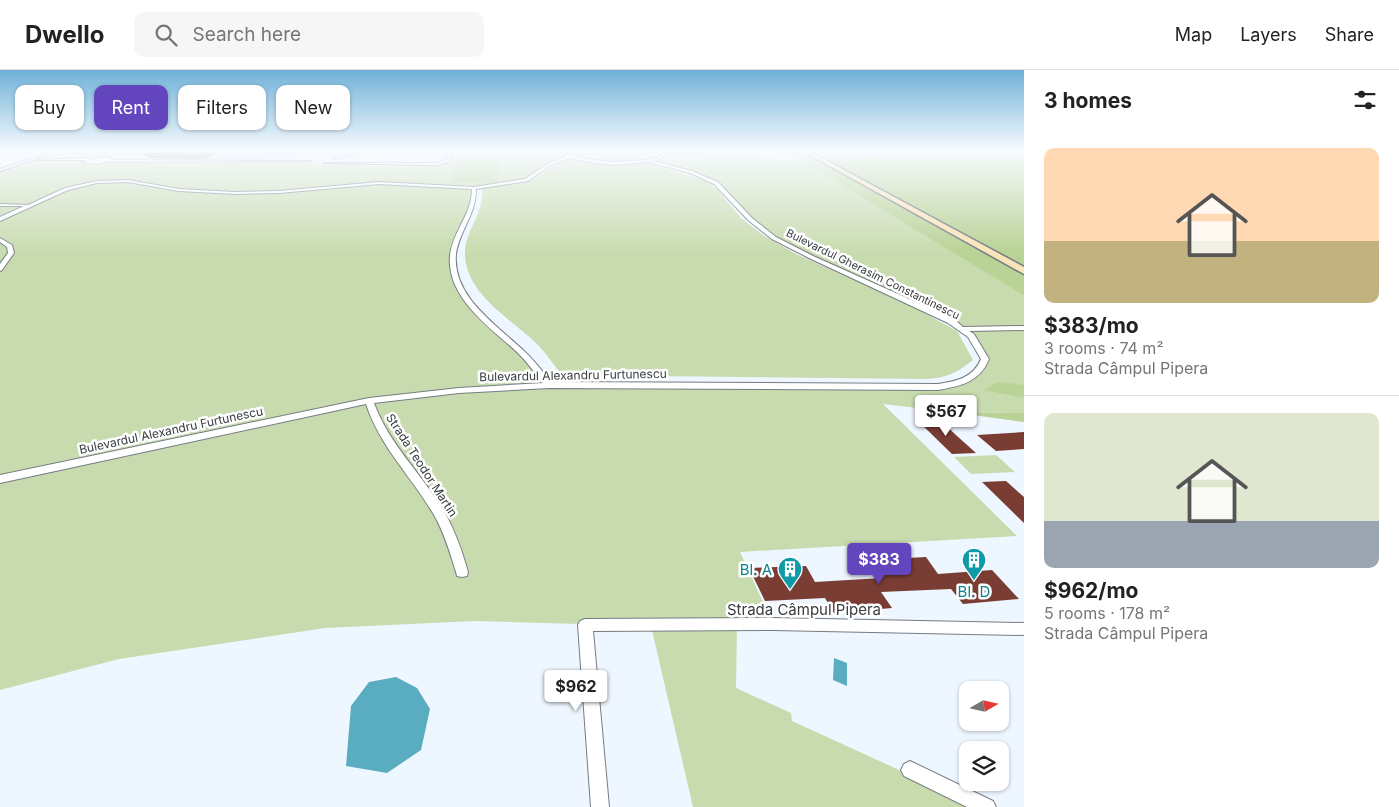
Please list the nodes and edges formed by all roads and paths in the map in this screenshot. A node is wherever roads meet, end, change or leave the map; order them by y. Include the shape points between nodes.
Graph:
1 (94, 184) edge
2 (147, 184) edge
3 (364, 184) edge
4 (405, 184) edge
5 (497, 184) edge
6 (717, 184) edge
7 (867, 184) edge
8 (474, 188) junction
9 (0, 205) edge
10 (32, 205) junction
11 (0, 219) edge
12 (0, 240) edge
13 (0, 269) edge
14 (1024, 271) edge
15 (1024, 328) edge
16 (963, 329) junction
17 (549, 385) junction
18 (369, 401) junction
19 (0, 479) edge
20 (462, 572) dead end
21 (1024, 629) edge
22 (910, 770) dead end
23 (600, 807) edge
24 (987, 807) edge

1 - 10 street via 67,189
2 - 3 street via 218,193 279,192
4 - 8 street
5 - 8 street
6 - 16 street, Bulevardul Gherasim Constantinescu via 750,219 774,238
7 - 14 street
8 - 17 street via 470,214 455,246 453,264 456,276 472,305 530,361
9 - 10 street
10 - 11 street
12 - 13 street via 10,246 11,253
15 - 16 street
16 - 17 street, Bulevardul Alexandru Furtunescu via 983,353 982,369 960,384 938,387
17 - 18 street, Bulevardul Alexandru Furtunescu via 494,387
18 - 19 street, Bulevardul Alexandru Furtunescu
18 - 20 street, Strada Teodor Martin via 382,433 439,513
21 - 23 street, Strada Câmpul Pipera via 773,624 585,625
22 - 24 street

